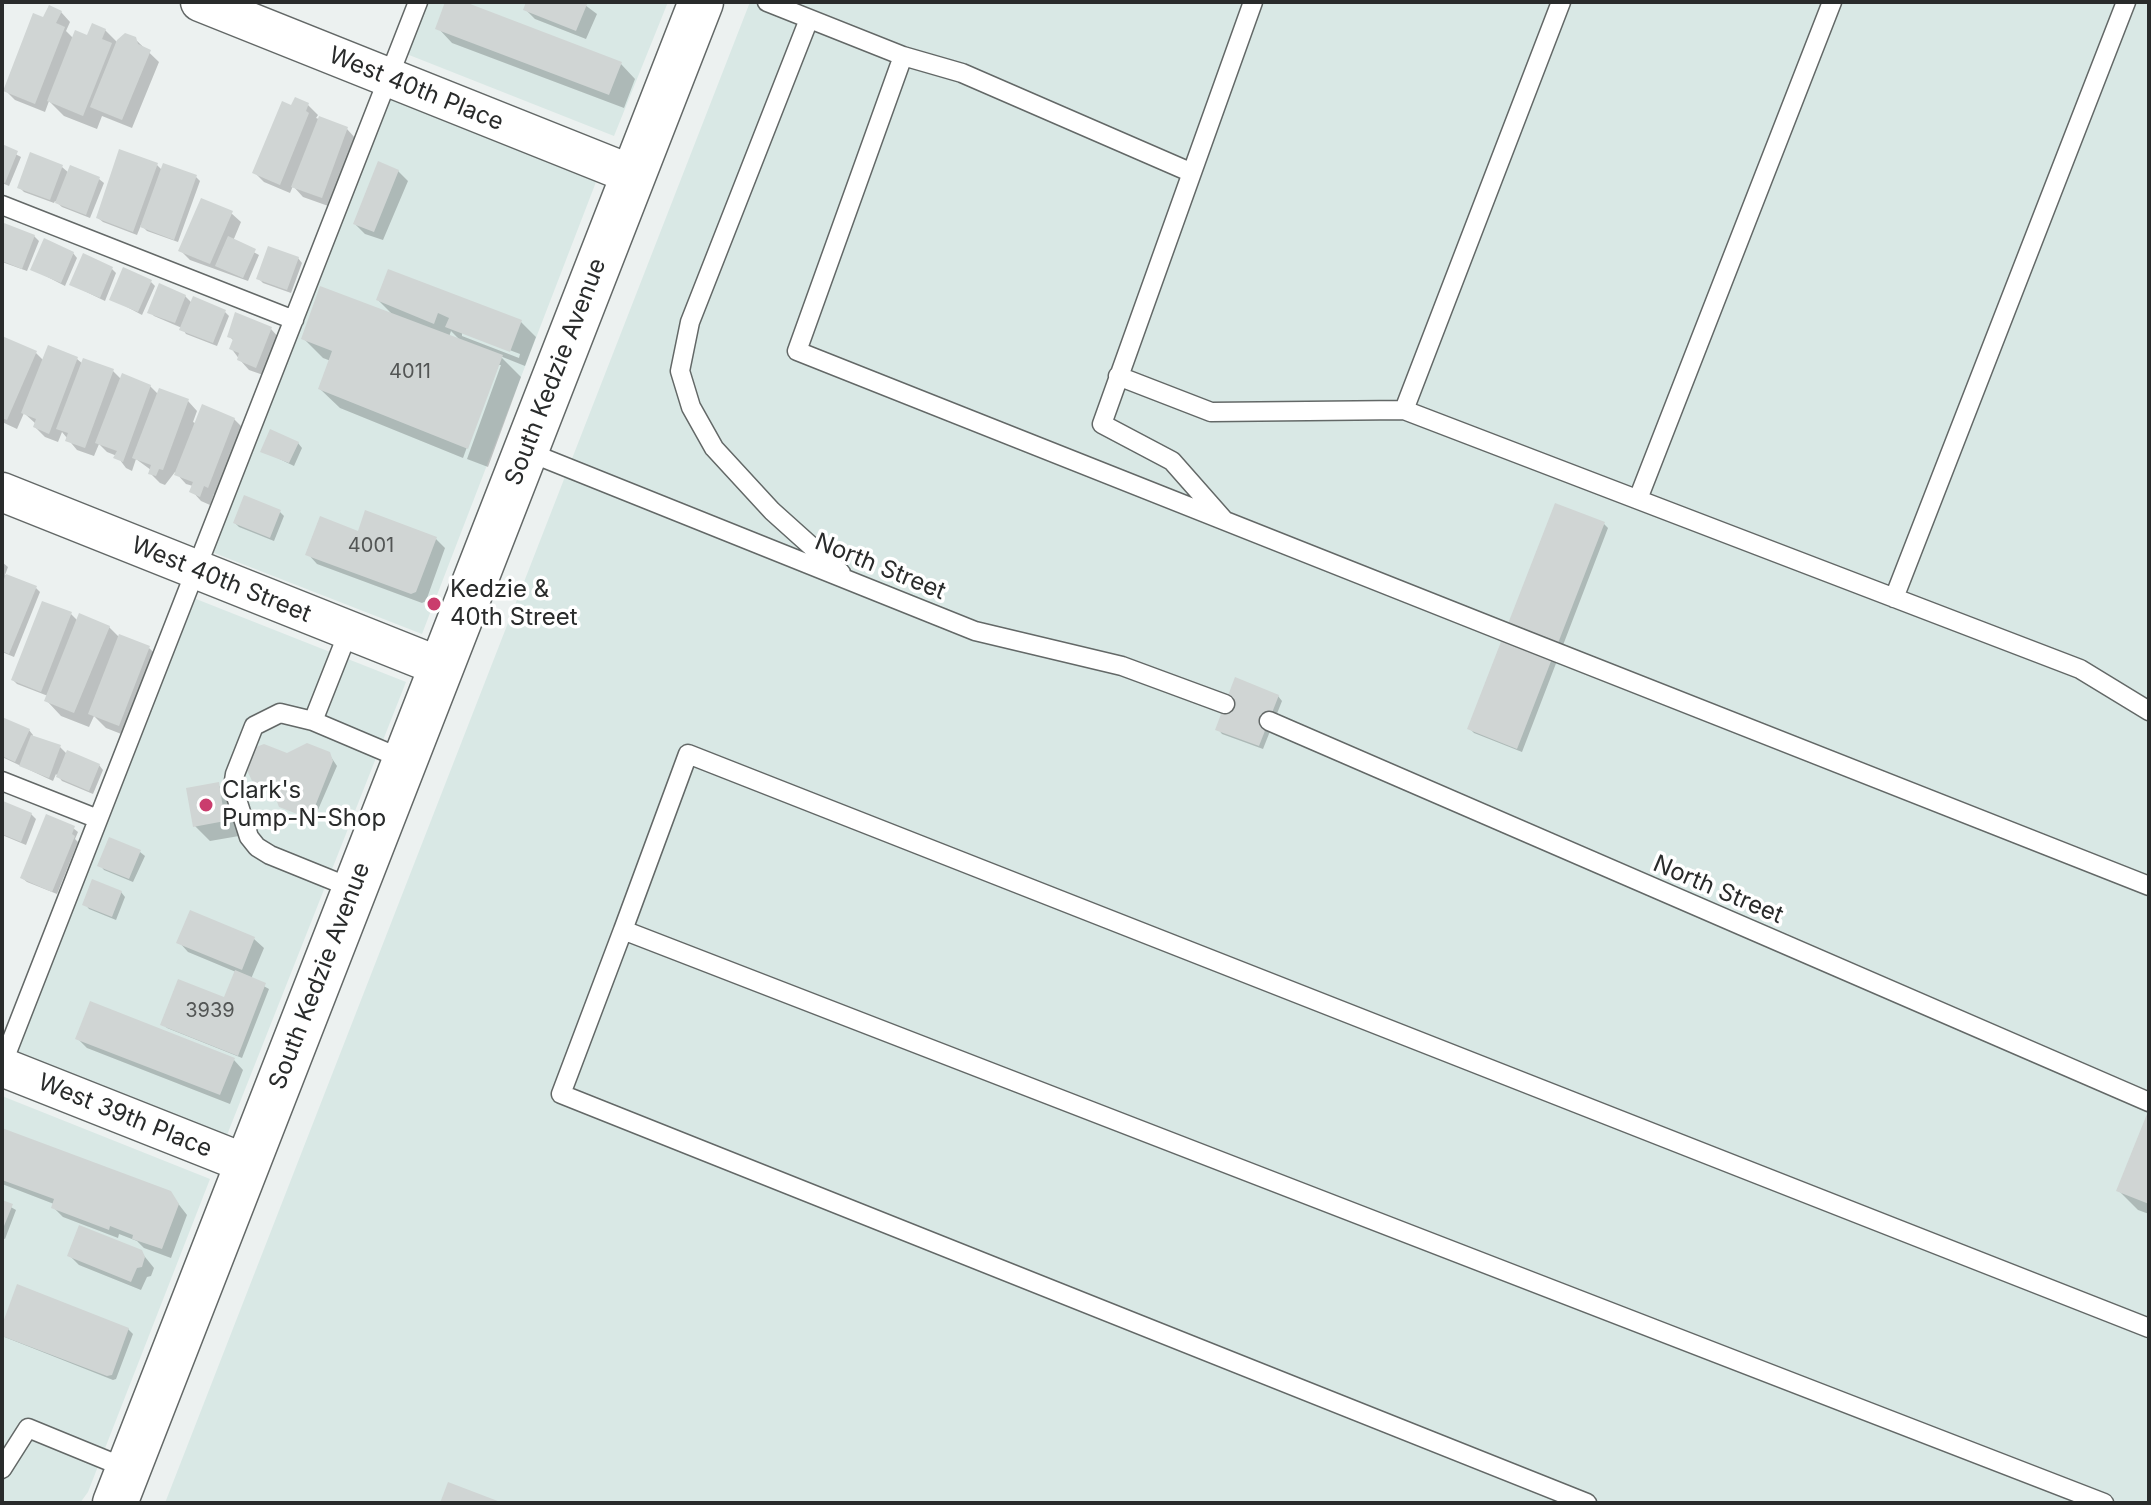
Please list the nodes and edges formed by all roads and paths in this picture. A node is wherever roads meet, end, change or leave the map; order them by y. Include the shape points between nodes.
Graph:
1 (200, 2) edge
2 (418, 2) edge
3 (701, 2) edge
4 (767, 2) edge
5 (1253, 2) edge
6 (1561, 2) edge
7 (1832, 2) edge
8 (2126, 2) edge
9 (809, 19) junction
10 (903, 56) junction
11 (389, 78) junction
12 (1190, 172) junction
13 (633, 175) junction
14 (2, 205) edge
15 (294, 320) junction
16 (1118, 376) junction
17 (1404, 410) junction
18 (526, 450) junction
19 (2, 492) edge
20 (1638, 499) junction
21 (1226, 522) junction
22 (196, 570) junction
23 (848, 580) junction
24 (1894, 598) junction
25 (349, 630) junction
26 (441, 667) junction
27 (1225, 704) dead end
28 (2148, 707) edge
29 (313, 721) junction
30 (1269, 721) dead end
31 (405, 760) junction
32 (2, 781) edge
33 (98, 819) junction
34 (2149, 886) edge
35 (354, 889) junction
36 (623, 930) junction
37 (2, 1066) edge
38 (2149, 1102) edge
39 (247, 1164) junction
40 (2149, 1328) edge
41 (2, 1469) edge
42 (121, 1486) edge
43 (1587, 1503) edge
44 (2104, 1503) edge

1 - 11 street, West 40th Place
2 - 11 lane
3 - 13 main road, South Kedzie Avenue
4 - 9 lane
5 - 12 lane
6 - 17 lane
7 - 20 lane
8 - 24 lane
9 - 10 lane
9 - 23 lane via 690,322 680,371 691,407 714,448 772,511
10 - 12 lane via 962,73
10 - 21 lane via 797,351
11 - 13 street, West 40th Place
11 - 15 lane
12 - 16 lane
13 - 18 main road, South Kedzie Avenue
14 - 15 lane
15 - 22 lane
16 - 17 lane via 1211,412
16 - 21 lane via 1102,424 1172,461
17 - 20 lane
18 - 23 lane, North Street
18 - 26 main road, South Kedzie Avenue
19 - 22 street, West 40th Street
20 - 24 lane
21 - 34 lane
22 - 25 street, West 40th Street
22 - 33 lane
23 - 27 lane, North Street via 975,631 1122,666
24 - 28 lane via 2080,669
25 - 26 street, West 40th Street
25 - 29 lane
26 - 31 main road, South Kedzie Avenue
29 - 31 lane
29 - 35 lane via 280,713 254,726 233,787 257,847
30 - 38 lane, North Street
31 - 35 main road, South Kedzie Avenue
32 - 33 lane
33 - 37 lane
35 - 39 main road, South Kedzie Avenue
36 - 40 lane via 688,754
36 - 43 lane via 561,1094
36 - 44 lane
37 - 39 street, West 39th Place
39 - 42 main road, South Kedzie Avenue
41 - 42 lane via 28,1428

